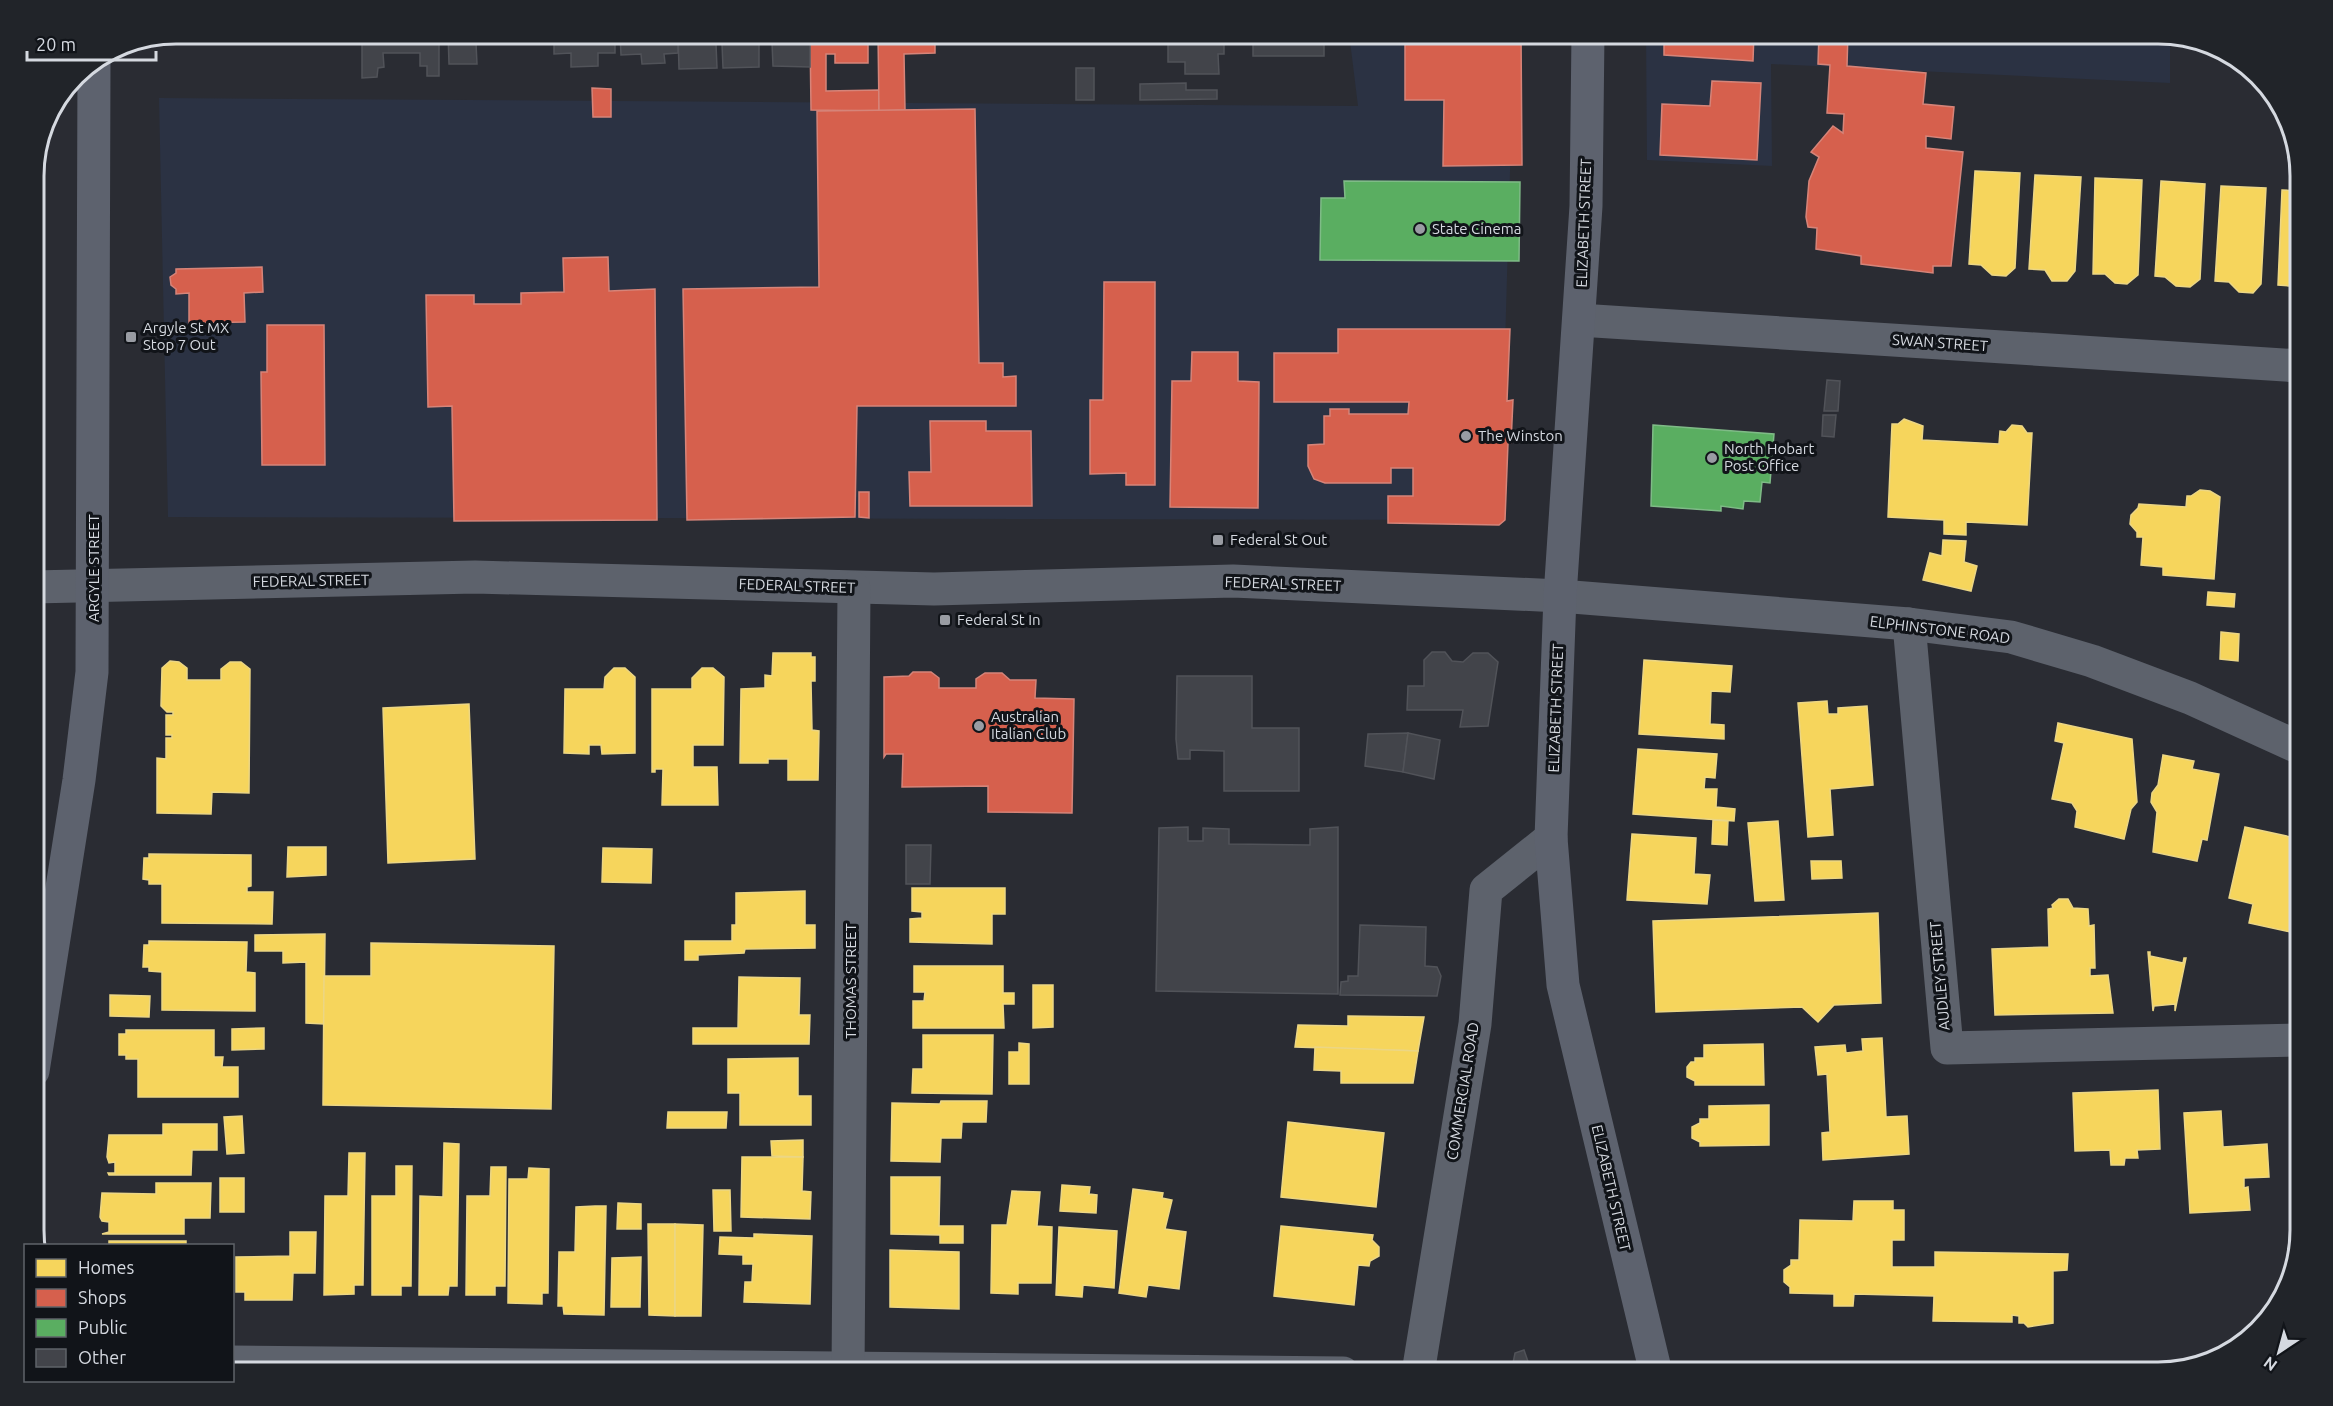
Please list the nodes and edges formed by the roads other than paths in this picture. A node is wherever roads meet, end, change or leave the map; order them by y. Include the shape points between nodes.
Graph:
1 (1588, 44) edge
2 (94, 72) edge
3 (1580, 320) junction
4 (2289, 365) edge
5 (44, 587) edge
6 (94, 587) junction
7 (854, 588) junction
8 (1560, 596) junction
9 (1909, 624) junction
10 (2290, 743) edge
11 (1551, 838) junction
12 (44, 1001) edge
13 (2290, 1040) edge
14 (234, 1362) edge
15 (309, 1363) edge
16 (848, 1363) edge
17 (1420, 1363) edge
18 (1654, 1363) edge

1 - 3 main road, ELIZABETH STREET
2 - 6 main road, ARGYLE STREET
3 - 4 street, SWAN STREET
3 - 8 main road, ELIZABETH STREET
5 - 6 street, FEDERAL STREET
6 - 7 street, FEDERAL STREET via 475,577
6 - 12 main road, ARGYLE STREET via 92,672 79,780
7 - 8 street, FEDERAL STREET via 1233,581
7 - 16 street, THOMAS STREET
8 - 9 street, ELPHINSTONE ROAD
8 - 11 main road, ELIZABETH STREET
9 - 10 street, ELPHINSTONE ROAD via 2011,638 2092,661 2190,698
9 - 13 street, AUDLEY STREET via 1947,1048
11 - 17 street, COMMERCIAL ROAD via 1486,890 1475,1024
11 - 18 main road, ELIZABETH STREET via 1563,985
14 - 15 street

